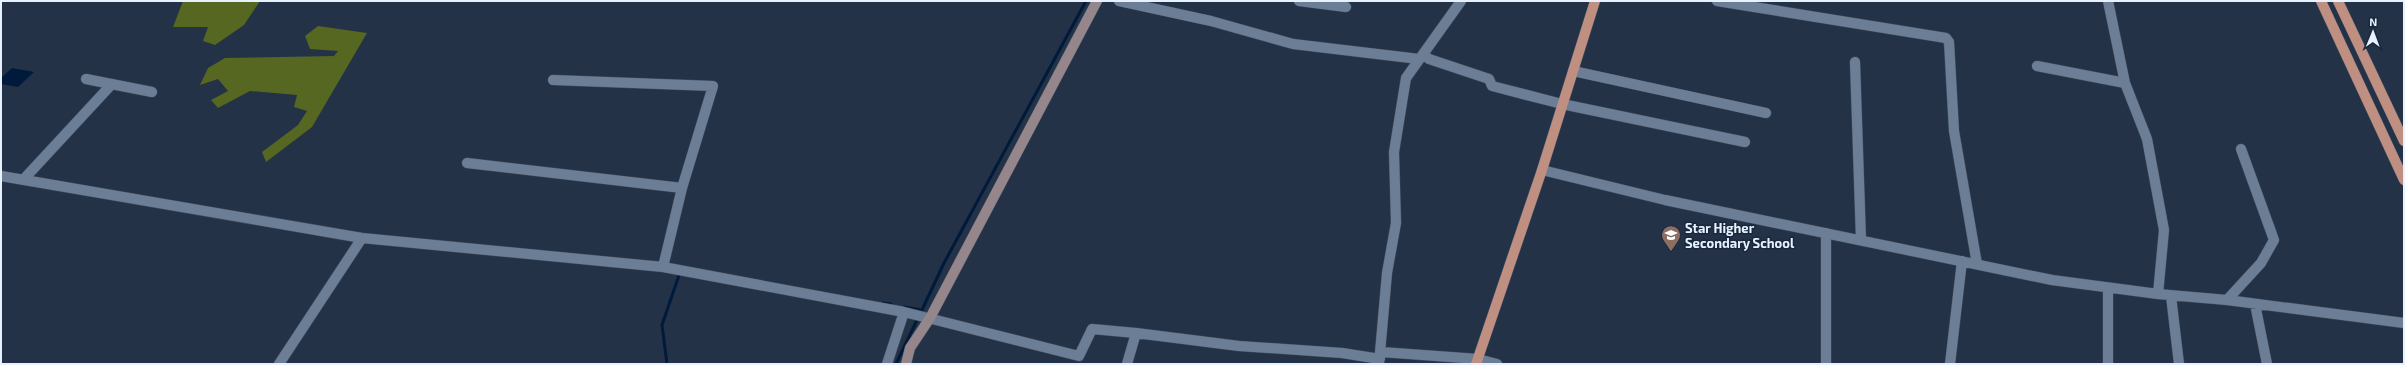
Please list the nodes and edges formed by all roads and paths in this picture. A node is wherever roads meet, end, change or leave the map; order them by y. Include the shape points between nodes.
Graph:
1 (1097, 1) edge
2 (1119, 1) edge
3 (1299, 1) edge
4 (1461, 1) edge
5 (1595, 1) edge
6 (1718, 1) edge
7 (2108, 1) edge
8 (2321, 1) edge
9 (2338, 1) edge
10 (1346, 7) dead end
11 (1421, 57) junction
12 (1855, 62) dead end
13 (2037, 66) dead end
14 (1573, 70) junction
15 (86, 79) dead end
16 (553, 80) dead end
17 (2126, 83) junction
18 (111, 85) junction
19 (152, 92) dead end
20 (1562, 104) junction
21 (1766, 113) dead end
22 (2404, 141) edge
23 (1745, 142) dead end
24 (2241, 149) dead end
25 (467, 163) dead end
26 (1542, 170) junction
27 (1, 176) edge
28 (23, 180) junction
29 (2404, 180) edge
30 (682, 188) junction
31 (1826, 233) junction
32 (362, 238) junction
33 (1861, 240) junction
34 (1962, 261) junction
35 (1977, 264) junction
36 (663, 267) junction
37 (2108, 289) junction
38 (2158, 294) junction
39 (2171, 296) junction
40 (2227, 300) junction
41 (2255, 304) junction
42 (904, 312) junction
43 (930, 318) junction
44 (2404, 323) edge
45 (1136, 333) junction
46 (1380, 358) edge
47 (1477, 362) edge
48 (279, 364) edge
49 (887, 364) edge
50 (906, 364) edge
51 (1127, 364) edge
52 (1497, 364) edge
53 (1826, 364) edge
54 (1950, 364) edge
55 (2108, 364) edge
56 (2179, 364) edge
57 (2268, 364) edge

1 - 43 street
2 - 11 street via 1293,44
3 - 10 street
4 - 11 street
5 - 14 main road
6 - 35 street via 1946,38 1949,42 1952,76 1951,111 1961,182
7 - 17 street
8 - 29 main road
9 - 22 main road
11 - 20 street via 1489,79 1492,86
11 - 46 street via 1406,78 1394,152 1396,223 1387,273
12 - 33 street
13 - 17 street
14 - 20 main road
14 - 21 street
15 - 18 street
16 - 30 street via 713,86
17 - 38 street via 2147,139 2164,230
18 - 19 street
18 - 28 street
20 - 23 street
20 - 26 main road
24 - 40 street via 2274,240 2273,248
25 - 30 street
26 - 31 street via 1665,200
26 - 47 main road
27 - 28 street
28 - 32 street
30 - 36 street
31 - 33 street
31 - 53 street
32 - 36 street
32 - 48 street
33 - 34 street
34 - 35 street
34 - 54 street
35 - 37 street
36 - 42 street
37 - 38 street
37 - 55 street
38 - 39 street
39 - 40 street
39 - 56 street
40 - 41 street
41 - 44 street
41 - 57 street
42 - 43 street
42 - 49 street
43 - 45 street via 1079,356 1092,329
43 - 50 street via 910,348
45 - 46 street via 1239,346
45 - 51 street
46 - 47 street
47 - 52 street

